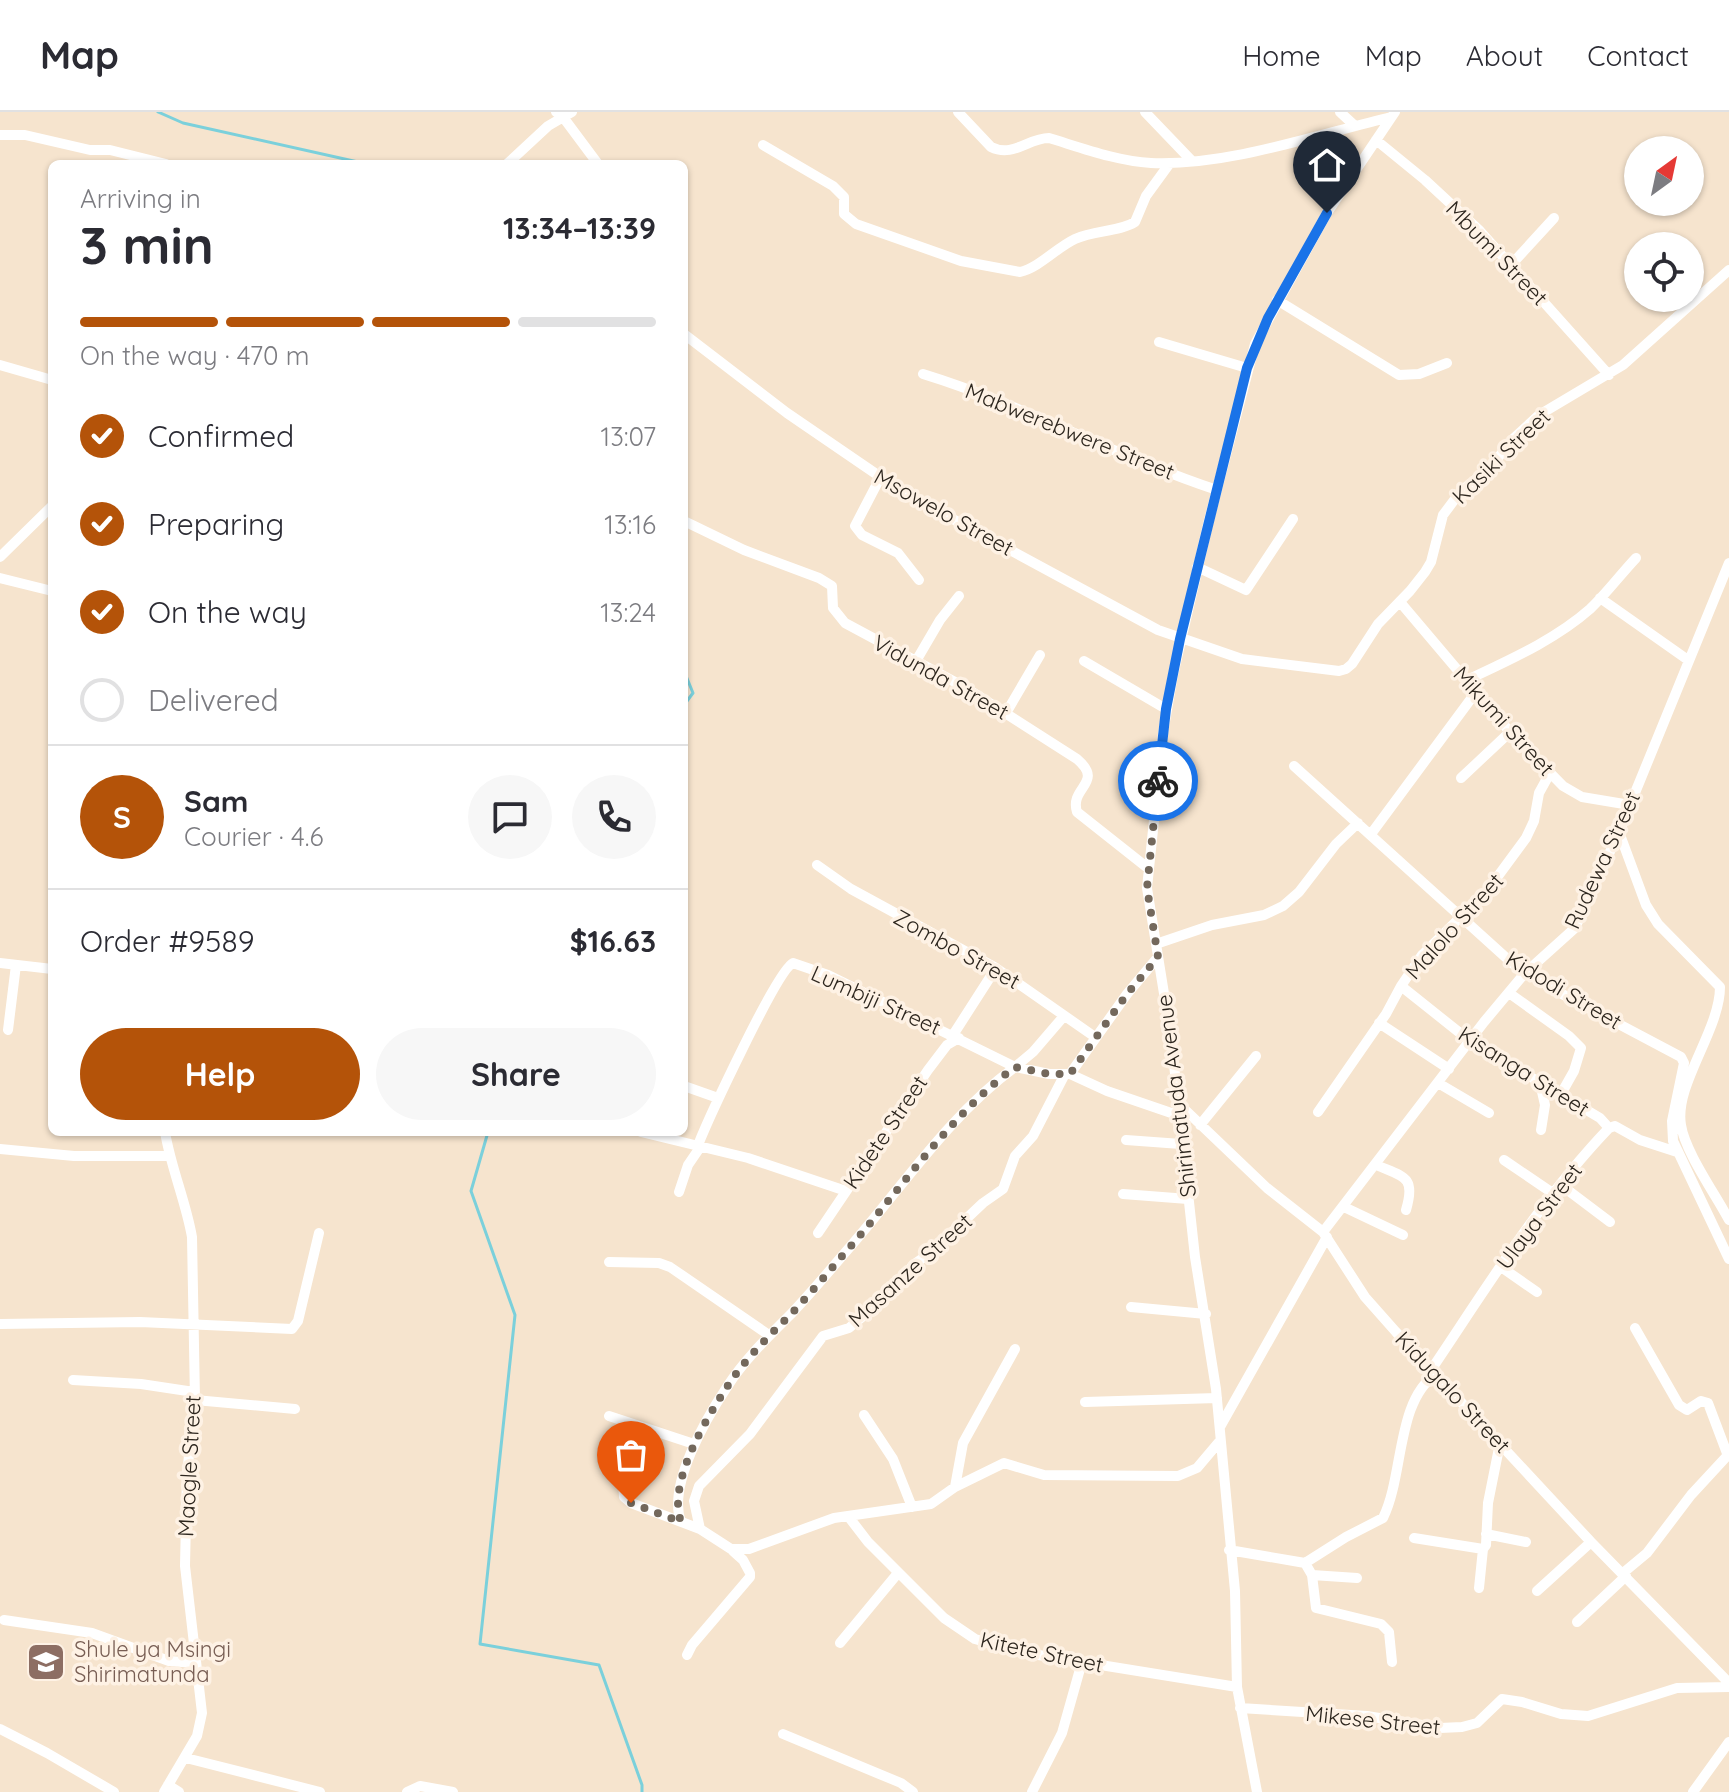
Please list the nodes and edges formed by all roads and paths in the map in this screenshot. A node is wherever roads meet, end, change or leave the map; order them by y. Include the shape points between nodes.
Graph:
1 (958, 112) edge
2 (1145, 112) edge
3 (1340, 112) edge
4 (564, 114) edge
5 (1393, 114) edge
6 (1355, 126) junction
7 (0, 135) edge
8 (1376, 140) junction
9 (763, 145) dead end
10 (142, 160) edge
11 (512, 160) edge
12 (595, 160) edge
13 (1191, 160) junction
14 (1170, 163) junction
15 (1554, 218) dead end
16 (1510, 266) junction
17 (1729, 270) edge
18 (1277, 300) junction
19 (688, 337) edge
20 (1159, 342) dead end
21 (1447, 363) dead end
22 (0, 365) edge
23 (1247, 368) junction
24 (923, 374) dead end
25 (1609, 375) junction
26 (48, 379) edge
27 (880, 478) junction
28 (1217, 490) junction
29 (48, 510) edge
30 (1293, 519) dead end
31 (688, 523) edge
32 (0, 557) edge
33 (1636, 558) dead end
34 (1729, 563) edge
35 (1197, 567) junction
36 (0, 578) edge
37 (919, 580) dead end
38 (48, 590) edge
39 (959, 596) dead end
40 (1600, 598) junction
41 (1400, 602) junction
42 (1180, 639) junction
43 (1040, 655) dead end
44 (1688, 660) junction
45 (916, 661) junction
46 (1084, 661) dead end
47 (1467, 680) junction
48 (1476, 692) junction
49 (1166, 709) junction
50 (1006, 713) junction
51 (1510, 732) junction
52 (1294, 766) dead end
53 (1550, 773) junction
54 (1461, 778) dead end
55 (1630, 805) junction
56 (1358, 823) junction
57 (1619, 832) junction
58 (1371, 834) junction
59 (817, 865) dead end
60 (1149, 869) junction
61 (1463, 918) junction
62 (1156, 944) junction
63 (1158, 957) junction
64 (0, 963) edge
65 (16, 965) junction
66 (996, 968) junction
67 (48, 969) edge
68 (1525, 973) junction
69 (1401, 986) junction
70 (1509, 993) junction
71 (1064, 1016) junction
72 (1379, 1023) junction
73 (8, 1030) dead end
74 (956, 1036) junction
75 (1095, 1037) junction
76 (1470, 1041) junction
77 (1256, 1056) dead end
78 (1015, 1067) junction
79 (1449, 1069) junction
80 (1067, 1074) junction
81 (1438, 1083) junction
82 (1540, 1083) junction
83 (688, 1087) edge
84 (1561, 1094) junction
85 (718, 1098) junction
86 (1178, 1103) junction
87 (1318, 1112) dead end
88 (1489, 1113) dead end
89 (1180, 1116) junction
90 (1200, 1125) junction
91 (1609, 1128) junction
92 (1541, 1130) dead end
93 (166, 1136) edge
94 (658, 1136) edge
95 (1126, 1140) dead end
96 (1181, 1144) junction
97 (699, 1146) junction
98 (0, 1149) edge
99 (1677, 1152) junction
100 (169, 1156) junction
101 (1504, 1160) dead end
102 (1376, 1165) junction
103 (1557, 1190) junction
104 (846, 1191) junction
105 (679, 1192) dead end
106 (1123, 1194) dead end
107 (1188, 1199) junction
108 (1344, 1207) junction
109 (1406, 1210) dead end
110 (1729, 1220) edge
111 (1610, 1222) dead end
112 (319, 1233) dead end
113 (818, 1233) dead end
114 (1325, 1234) junction
115 (1403, 1235) dead end
116 (1729, 1259) edge
117 (609, 1262) dead end
118 (1501, 1267) junction
119 (1537, 1292) dead end
120 (1131, 1307) dead end
121 (1206, 1314) junction
122 (0, 1324) edge
123 (194, 1324) junction
124 (1635, 1328) dead end
125 (769, 1335) junction
126 (1015, 1349) dead end
127 (1433, 1372) junction
128 (73, 1380) dead end
129 (194, 1396) junction
130 (1217, 1398) junction
131 (1085, 1402) dead end
132 (295, 1409) dead end
133 (864, 1415) dead end
134 (609, 1416) dead end
135 (1219, 1429) junction
136 (1219, 1442) junction
137 (1500, 1443) junction
138 (694, 1444) junction
139 (1728, 1455) edge
140 (623, 1481) dead end
141 (955, 1487) junction
142 (912, 1507) junction
143 (848, 1516) junction
144 (681, 1522) junction
145 (700, 1529) junction
146 (1486, 1534) junction
147 (1414, 1538) dead end
148 (1526, 1542) dead end
149 (1591, 1542) junction
150 (731, 1549) junction
151 (1483, 1549) junction
152 (1229, 1550) junction
153 (1305, 1563) junction
154 (898, 1573) junction
155 (1312, 1575) junction
156 (1624, 1575) junction
157 (1357, 1578) dead end
158 (1479, 1588) dead end
159 (1537, 1591) dead end
160 (4, 1620) dead end
161 (1577, 1622) dead end
162 (840, 1643) dead end
163 (687, 1655) dead end
164 (1082, 1662) junction
165 (1392, 1662) dead end
166 (195, 1663) junction
167 (1729, 1685) edge
168 (1237, 1687) junction
169 (1240, 1708) junction
170 (0, 1729) edge
171 (783, 1734) dead end
172 (1729, 1742) edge
173 (186, 1758) junction
174 (166, 1789) edge
175 (114, 1792) edge
176 (179, 1792) edge
177 (320, 1792) edge
178 (407, 1792) edge
179 (453, 1792) edge
180 (913, 1792) edge
181 (1032, 1792) edge
182 (1257, 1792) edge
183 (1693, 1792) edge

1 - 14 street via 997,150 1016,150 1049,138 1128,160
2 - 13 street
3 - 6 street
4 - 11 street
4 - 12 street
5 - 6 street
5 - 8 street, Shirimatuda Avenue
6 - 13 street via 1263,150
7 - 10 street via 25,135
8 - 16 street, Mbumi Street via 1480,231
8 - 18 street, Shirimatuda Avenue
9 - 14 street via 833,186 844,197 844,214 856,224 961,261 1020,272 1075,239 1135,222
13 - 14 street
15 - 16 street
16 - 25 street, Mbumi Street
17 - 25 street, Kasiki Street
18 - 21 street via 1399,375
18 - 23 street, Shirimatuda Avenue
19 - 27 street, Msowelo Street
20 - 23 street
22 - 26 street
23 - 28 street, Shirimatuda Avenue
24 - 28 street, Mabwerebwere Street
25 - 41 street, Kasiki Street via 1539,415 1461,491 1443,515 1431,562
27 - 37 street via 855,526 898,553
27 - 42 street, Msowelo Street
28 - 35 street, Shirimatuda Avenue
29 - 32 street
30 - 35 street via 1246,590
31 - 45 street, Vidunda Street via 832,586 838,617
33 - 40 street
34 - 44 street, Rudewa Street
35 - 42 street, Shirimatuda Avenue
36 - 38 street
39 - 45 street
40 - 44 street
40 - 47 street via 1555,634
41 - 42 street, Kasiki Street via 1346,669 1242,659
41 - 47 street, Mikumi Street
42 - 49 street, Shirimatuda Avenue
43 - 50 street
44 - 55 street, Rudewa Street
45 - 50 street, Vidunda Street
46 - 49 street
47 - 48 street, Mikumi Street
48 - 51 street, Mikumi Street
48 - 58 street
49 - 60 street, Shirimatuda Avenue
50 - 60 street, Vidunda Street via 1087,767 1077,812
51 - 53 street, Mikumi Street
51 - 54 street
52 - 56 street, Kidodi Street
53 - 55 street, Mikumi Street via 1582,797
53 - 61 street, Malolo Street via 1526,838
55 - 57 street, Rudewa Street
56 - 58 street, Kidodi Street
56 - 62 street via 1283,906
57 - 68 street, Rudewa Street via 1575,928
57 - 110 street via 1658,924 1720,987 1680,1116 1689,1148
58 - 61 street, Kidodi Street
59 - 66 street, Zombo Street
60 - 62 street, Shirimatuda Avenue
61 - 68 street, Kidodi Street
61 - 69 street, Malolo Street via 1422,955
62 - 63 street, Shirimatuda Avenue
63 - 75 street, Masanze Street
63 - 86 street, Shirimatuda Avenue
64 - 65 street
65 - 67 street
65 - 73 street
66 - 71 street, Zombo Street
66 - 74 street, Kidete Street
68 - 70 street, Rudewa Street
68 - 99 street, Kidodi Street via 1681,1057 1672,1121
69 - 72 street, Malolo Street
69 - 76 street, Kisanga Street
70 - 76 street, Rudewa Street
70 - 84 street via 1581,1048
71 - 75 street, Zombo Street
71 - 78 street
72 - 79 street
72 - 87 street, Malolo Street
74 - 78 street, Lumbiji Street
74 - 85 street, Lumbiji Street via 793,963
74 - 104 street, Kidete Street
75 - 80 street, Masanze Street
76 - 79 street, Rudewa Street
76 - 82 street, Kisanga Street
77 - 90 street
78 - 80 street, Lumbiji Street
78 - 125 street via 965,1112
79 - 81 street, Rudewa Street
80 - 89 street
80 - 145 street, Masanze Street via 1033,1136 1015,1156 1003,1189 849,1328 823,1336 750,1434 699,1486 694,1501
81 - 88 street
81 - 102 street, Rudewa Street
82 - 84 street, Kisanga Street
82 - 92 street via 1545,1105
83 - 85 street
84 - 91 street, Kisanga Street
85 - 97 street, Lumbiji Street
86 - 89 street, Shirimatuda Avenue
86 - 90 street, Kidugalo Street
89 - 96 street, Shirimatuda Avenue
90 - 114 street, Kidugalo Street
91 - 99 street
91 - 103 street, Ulaya Street
93 - 100 street, Maogle Street
94 - 97 street
95 - 96 street
96 - 107 street, Shirimatuda Avenue
97 - 104 street
97 - 105 street, Lumbiji Street
98 - 100 street
99 - 116 street, Kidodi Street
100 - 123 street, Maogle Street via 192,1237
101 - 103 street
102 - 108 street, Rudewa Street
102 - 109 street via 1410,1184
103 - 111 street
103 - 118 street, Ulaya Street
104 - 113 street, Kidete Street
106 - 107 street
107 - 121 street, Shirimatuda Avenue
108 - 114 street, Rudewa Street
108 - 115 street
112 - 123 street via 292,1329
114 - 127 street, Kidugalo Street via 1365,1297
114 - 135 street, Rudewa Street
117 - 125 street via 670,1267
118 - 119 street
118 - 127 street, Ulaya Street
120 - 121 street
121 - 130 street, Shirimatuda Avenue
122 - 123 street
123 - 129 street, Maogle Street
124 - 139 street via 1679,1405 1687,1410 1701,1401 1708,1403
125 - 138 street via 728,1385
126 - 141 street via 963,1443
127 - 137 street, Kidugalo Street
127 - 153 street, Ulaya Street via 1411,1408 1383,1518
128 - 129 street via 141,1384
129 - 132 street
129 - 166 street, Maogle Street via 184,1534
130 - 131 street
130 - 135 street, Shirimatuda Avenue
133 - 142 street via 893,1459
134 - 138 street
135 - 136 street, Shirimatuda Avenue
136 - 141 street via 1197,1468 1178,1476 1044,1475 1004,1463
136 - 152 street, Shirimatuda Avenue
137 - 146 street
137 - 149 street, Kidugalo Street
138 - 144 street via 680,1495
139 - 156 street
140 - 144 street via 624,1497 631,1503
141 - 142 street via 931,1504
142 - 143 street
143 - 150 street via 749,1549
143 - 154 street, Kitete Street
144 - 145 street
145 - 150 street
146 - 148 street
146 - 151 street
147 - 151 street
149 - 156 street, Kidugalo Street
149 - 159 street
150 - 163 street via 750,1577
151 - 158 street
152 - 153 street
152 - 168 street, Shirimatuda Avenue
153 - 155 street
154 - 162 street
154 - 164 street, Kitete Street via 944,1618 975,1639
155 - 157 street
155 - 165 street via 1316,1608 1381,1624 1389,1632
156 - 161 street
156 - 167 street, Kidugalo Street
160 - 166 street via 92,1633 169,1661
164 - 168 street, Kitete Street
164 - 181 street via 1062,1733
166 - 173 street, Maogle Street via 202,1713
167 - 169 street, Mikese Street via 1677,1688 1588,1716 1502,1699 1477,1723 1462,1727
168 - 169 street, Shirimatuda Avenue
169 - 182 street, Shirimatuda Avenue
170 - 175 street
171 - 180 street
172 - 183 street
173 - 174 street, Maogle Street
173 - 177 street
174 - 176 street
178 - 179 street via 420,1786

